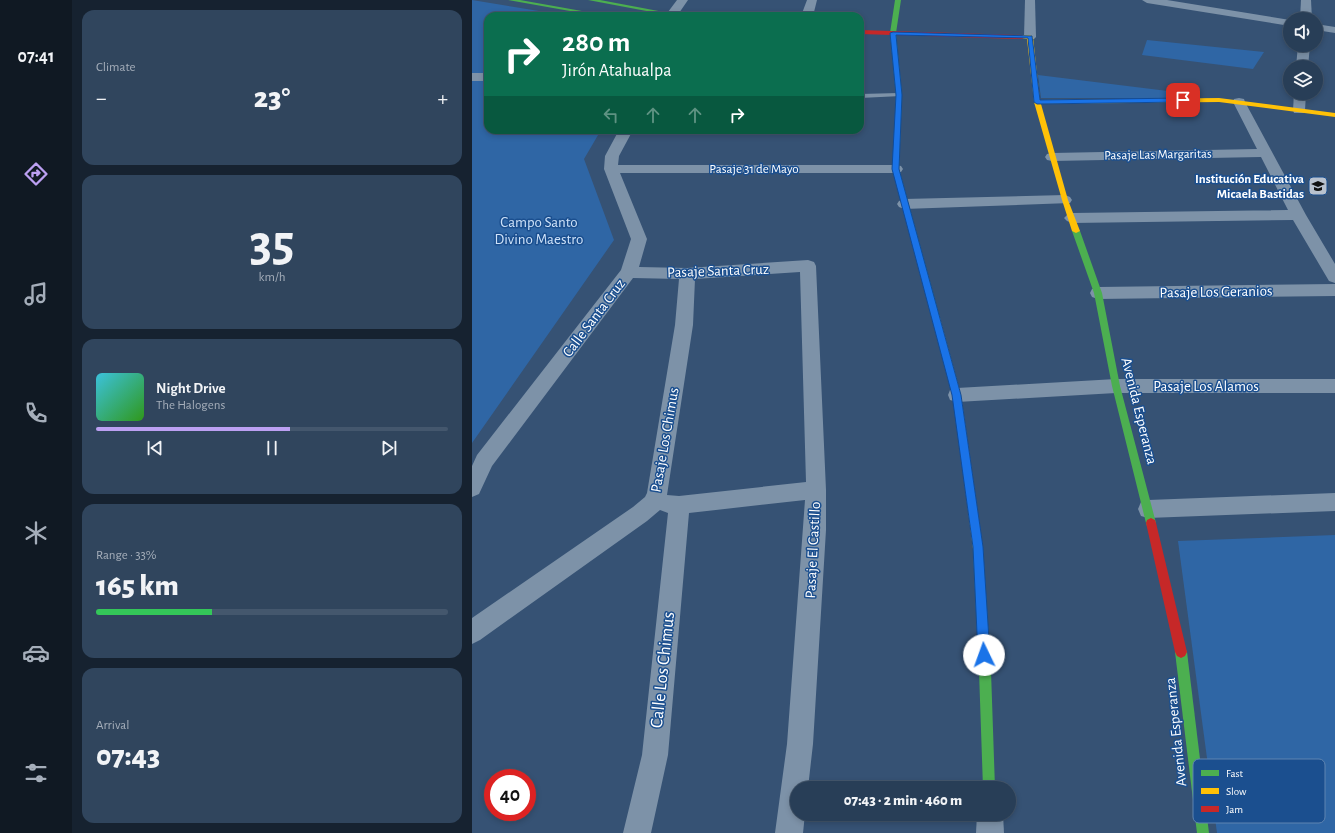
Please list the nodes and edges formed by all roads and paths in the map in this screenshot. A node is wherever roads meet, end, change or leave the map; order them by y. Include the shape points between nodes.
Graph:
1 (591, 0) edge
2 (683, 0) edge
3 (812, 0) edge
4 (898, 0) edge
5 (1030, 0) edge
6 (1147, 0) edge
7 (1306, 0) edge
8 (517, 1) edge
9 (583, 12) edge
10 (658, 12) edge
11 (677, 12) edge
12 (809, 12) edge
13 (1306, 12) edge
14 (1283, 22) edge
15 (1323, 28) edge
16 (1335, 30) edge
17 (864, 32) edge
18 (893, 33) junction
19 (1030, 37) junction
20 (472, 77) edge
21 (484, 77) edge
22 (899, 95) junction
23 (864, 96) edge
24 (1300, 100) edge
25 (1037, 102) junction
26 (1239, 102) junction
27 (1299, 110) junction
28 (1335, 115) edge
29 (624, 134) edge
30 (1265, 153) junction
31 (1052, 157) junction
32 (611, 169) junction
33 (896, 169) junction
34 (1064, 200) junction
35 (904, 204) junction
36 (1298, 215) junction
37 (1072, 218) junction
38 (808, 266) joint
39 (629, 272) junction
40 (687, 274) junction
41 (1335, 277) edge
42 (1335, 290) edge
43 (1098, 293) junction
44 (1116, 386) junction
45 (1335, 386) edge
46 (956, 395) junction
47 (472, 488) edge
48 (816, 490) junction
49 (1335, 502) edge
50 (652, 504) junction
51 (680, 504) junction
52 (1148, 509) junction
53 (472, 632) edge
54 (1194, 759) edge
55 (989, 781) edge
56 (990, 821) edge
57 (1202, 823) edge
58 (637, 833) edge
59 (789, 833) edge
60 (990, 833) edge
61 (1203, 833) edge

1 - 10 street
2 - 11 street
3 - 12 street
4 - 18 street
5 - 19 street, Avenida Esperanza
6 - 14 street
7 - 13 street
8 - 9 street
15 - 16 street
17 - 18 street
18 - 19 street
18 - 22 street
19 - 25 street, Avenida Esperanza
20 - 21 street
22 - 23 lane
22 - 33 street
24 - 27 street
25 - 26 street
25 - 31 street, Avenida Esperanza
26 - 27 street
26 - 30 street
27 - 28 street
29 - 32 street via 612,156
30 - 31 street, Pasaje Las Margaritas
30 - 36 street
31 - 34 street, Avenida Esperanza
32 - 33 street, Pasaje 31 de Mayo
32 - 39 street, Calle Santa Cruz via 639,239
33 - 35 street
34 - 35 street
34 - 37 street, Avenida Esperanza
35 - 46 street
36 - 37 street
36 - 41 street
37 - 43 street, Avenida Esperanza
38 - 40 street, Pasaje Santa Cruz
38 - 48 street, Pasaje El Castillo
39 - 40 street, Pasaje Santa Cruz
39 - 47 street, Calle Santa Cruz via 484,461
40 - 50 street, Pasaje Los Chimus via 684,325 657,495
42 - 43 street, Pasaje Los Geranios
43 - 44 street, Avenida Esperanza
44 - 45 street, Pasaje Los Alamos
44 - 46 street, Pasaje Los Alamos
44 - 52 street, Avenida Esperanza
46 - 55 street via 978,547
48 - 51 street
48 - 59 street, Pasaje El Castillo via 815,538 800,744
49 - 52 street
50 - 51 street
50 - 53 street, Pasaje Los Chimus
51 - 58 street, Calle Los Chimus via 655,755
52 - 54 street, Avenida Esperanza via 1183,659
56 - 60 street
57 - 61 street, Avenida Esperanza

